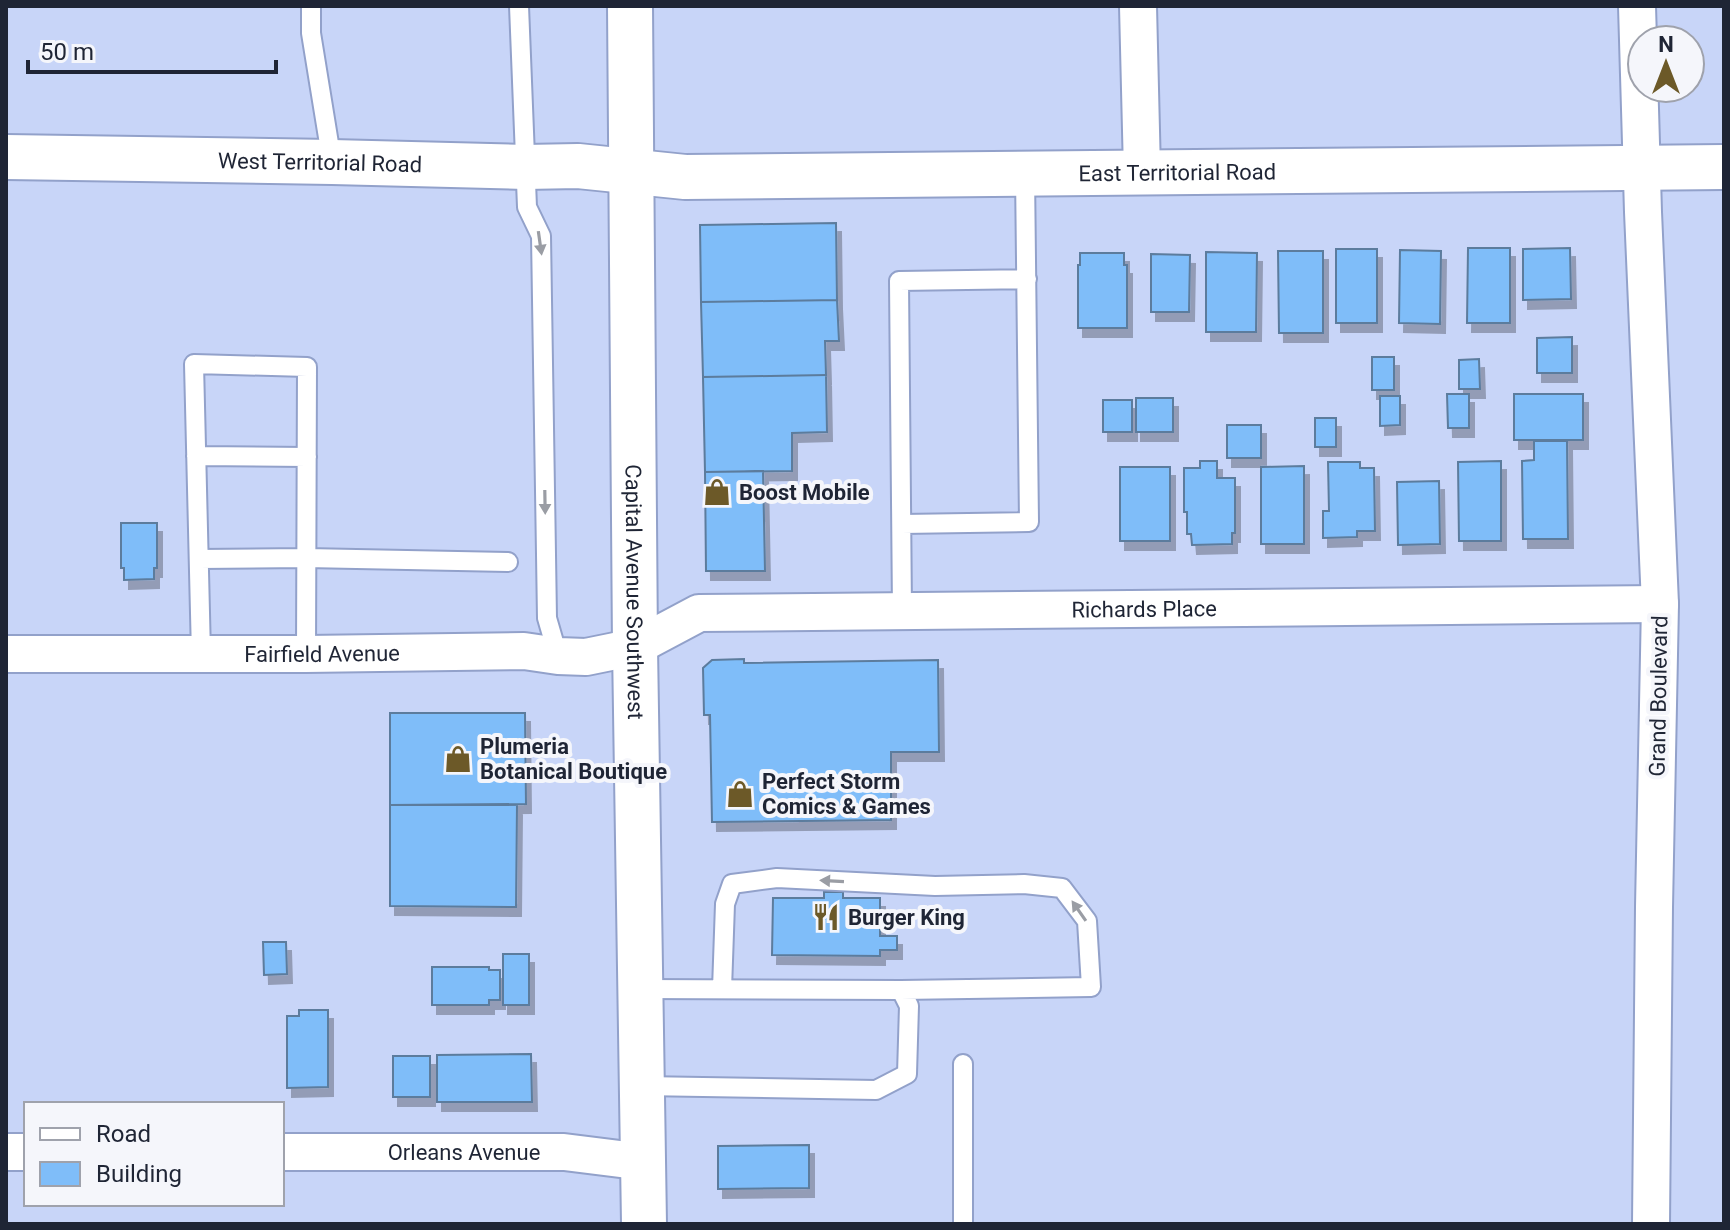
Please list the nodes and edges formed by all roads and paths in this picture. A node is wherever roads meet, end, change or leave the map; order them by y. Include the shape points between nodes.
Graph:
1 (311, 6) edge
2 (519, 6) edge
3 (630, 6) edge
4 (1138, 6) edge
5 (1637, 6) edge
6 (6, 157) edge
7 (332, 162) junction
8 (525, 167) junction
9 (1724, 167) edge
10 (1642, 168) junction
11 (633, 171) junction
12 (1142, 172) junction
13 (1025, 173) junction
14 (1027, 279) junction
15 (196, 456) junction
16 (307, 457) junction
17 (902, 524) junction
18 (306, 558) junction
19 (199, 559) junction
20 (508, 562) dead end
21 (1660, 604) junction
22 (902, 610) junction
23 (635, 647) junction
24 (6, 654) edge
25 (201, 654) junction
26 (306, 654) junction
27 (558, 656) junction
28 (641, 989) junction
29 (722, 989) junction
30 (901, 990) junction
31 (963, 1064) dead end
32 (642, 1086) junction
33 (284, 1152) edge
34 (644, 1162) junction
35 (644, 1224) edge
36 (963, 1224) edge
37 (1651, 1224) edge

1 - 7 lane
2 - 8 lane
3 - 11 street, Capital Avenue Southwest
4 - 12 street
5 - 10 street, Grand Boulevard
6 - 7 street, West Territorial Road
7 - 8 street, West Territorial Road
8 - 11 street, West Territorial Road
8 -> 27 lane via 527,207 541,236 547,618
9 - 10 street, East Territorial Road
10 - 12 street, East Territorial Road
10 - 21 street, Grand Boulevard
11 - 13 street, East Territorial Road via 685,177
11 - 23 street, Capital Avenue Southwest
12 - 13 street, East Territorial Road
13 - 14 lane
14 - 17 lane via 1029,522
14 - 17 lane via 899,281
15 - 16 lane
15 - 16 lane via 194,364 307,367
15 - 19 lane
16 - 18 lane
17 - 22 lane
18 - 19 lane
18 - 20 lane
18 - 26 lane
19 - 25 lane
21 - 22 street, Richards Place
21 - 37 street, Grand Boulevard
22 - 23 street, Richards Place via 699,613
23 - 27 street, Fairfield Avenue via 586,657
23 - 28 street, Capital Avenue Southwest
24 - 25 street, Fairfield Avenue
25 - 26 street, Fairfield Avenue
26 - 27 street, Fairfield Avenue via 524,651
28 - 29 lane
28 - 32 street, Capital Avenue Southwest
29 - 30 lane
30 -> 29 lane via 1091,987 1087,921 1062,888 1024,884 935,886 777,878 732,884 725,904
30 - 32 lane via 909,1006 907,1074 876,1090
31 - 36 lane
32 - 34 street, Capital Avenue Southwest
33 - 34 street, Orleans Avenue via 564,1152
34 - 35 street, Capital Avenue Southwest

